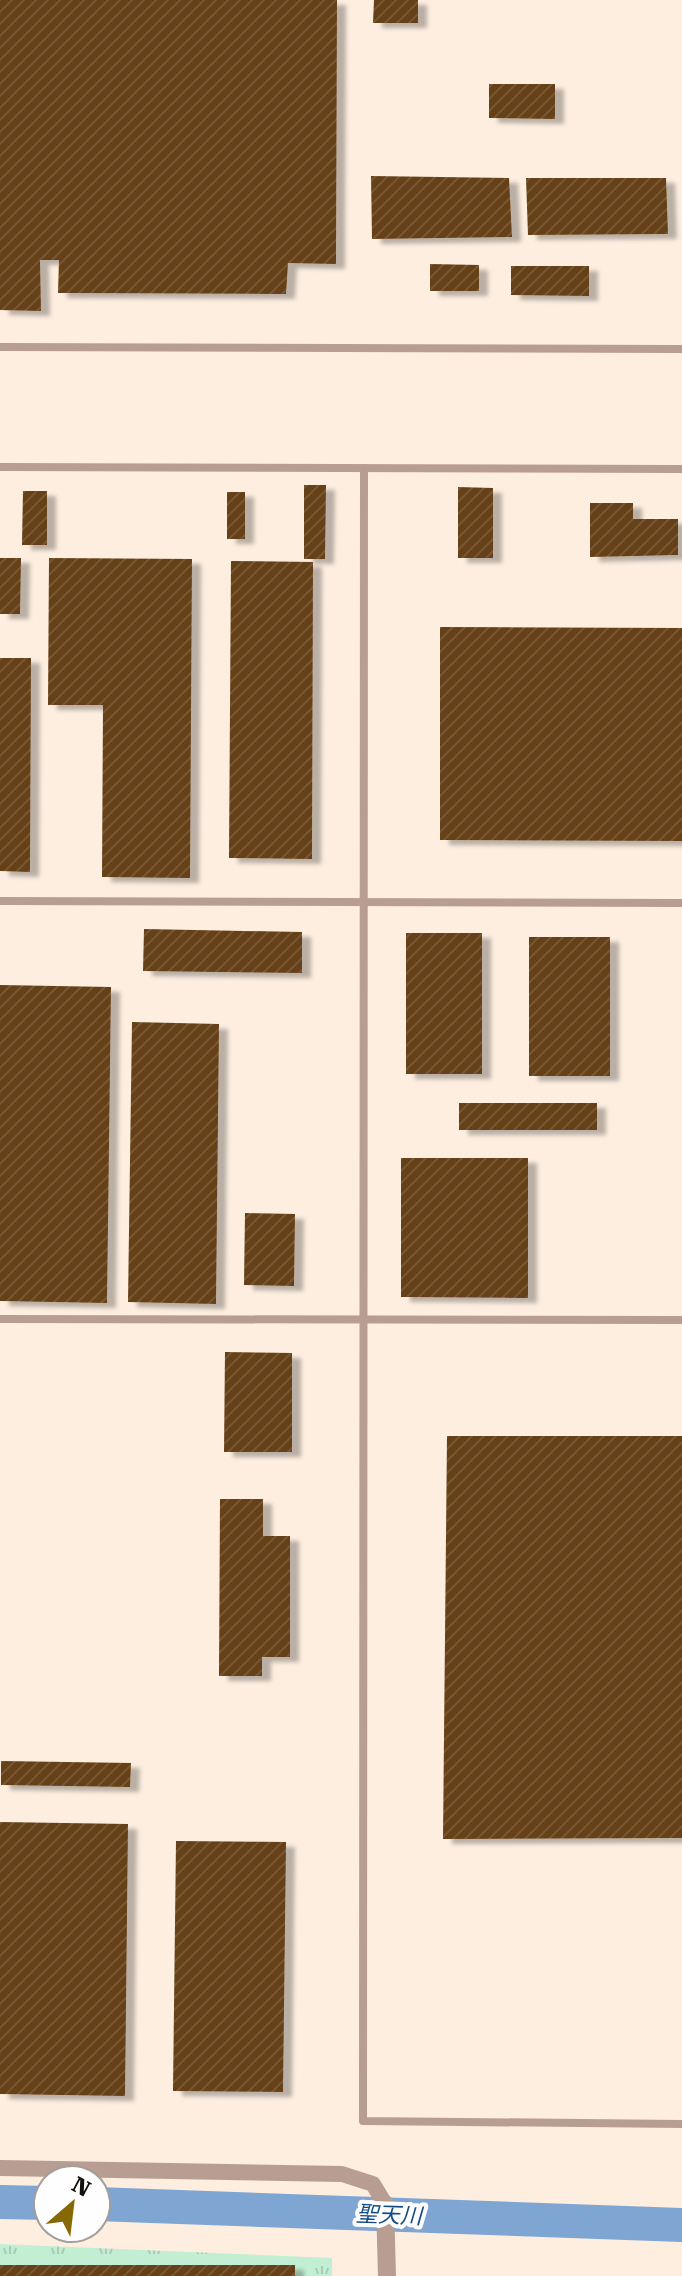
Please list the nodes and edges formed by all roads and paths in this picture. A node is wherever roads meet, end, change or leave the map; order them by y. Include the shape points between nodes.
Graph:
1 (0, 347) edge
2 (682, 349) edge
3 (0, 467) edge
4 (364, 468) junction
5 (682, 469) edge
6 (0, 901) edge
7 (363, 902) junction
8 (682, 903) edge
9 (363, 1318) junction
10 (0, 1319) edge
11 (682, 1320) edge
12 (682, 2124) edge
13 (0, 2168) edge
14 (385, 2204) joint
15 (387, 2276) edge

1 - 2 lane
3 - 4 lane
4 - 5 lane
4 - 7 lane
6 - 7 lane
7 - 8 lane
7 - 9 lane
9 - 10 lane
9 - 11 lane
9 - 12 lane via 363,2121
13 - 14 street via 342,2174 373,2184
14 - 15 street

